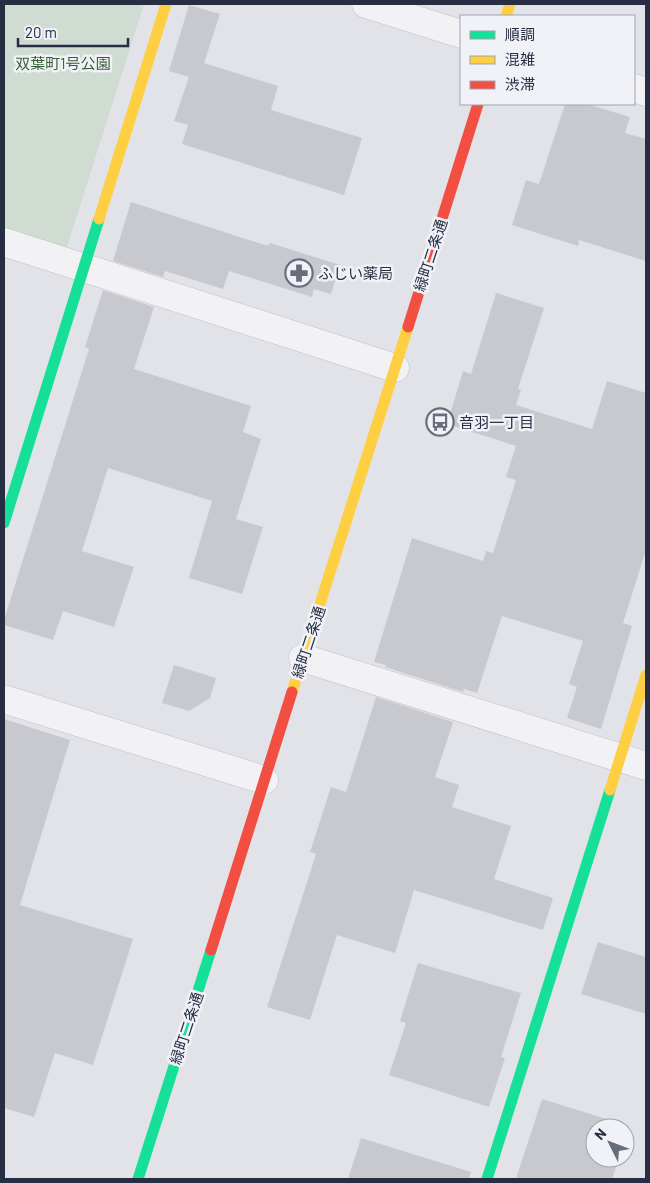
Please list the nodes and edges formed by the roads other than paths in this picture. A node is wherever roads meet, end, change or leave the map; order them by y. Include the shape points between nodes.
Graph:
1 (166, 4) edge
2 (366, 4) edge
3 (460, 34) edge
4 (478, 105) edge
5 (4, 242) edge
6 (84, 268) junction
7 (395, 368) junction
8 (4, 523) edge
9 (303, 658) junction
10 (646, 675) edge
11 (4, 699) edge
12 (620, 758) junction
13 (646, 766) edge
14 (264, 780) junction
15 (138, 1179) edge
16 (487, 1179) edge

1 - 6 street
2 - 3 street
4 - 7 street, 緑町二条通
5 - 6 street
6 - 7 street
6 - 8 street
7 - 9 street, 緑町二条通
9 - 12 street
9 - 14 street, 緑町二条通
10 - 12 street
11 - 14 street
12 - 13 street
12 - 16 street
14 - 15 street, 緑町二条通

